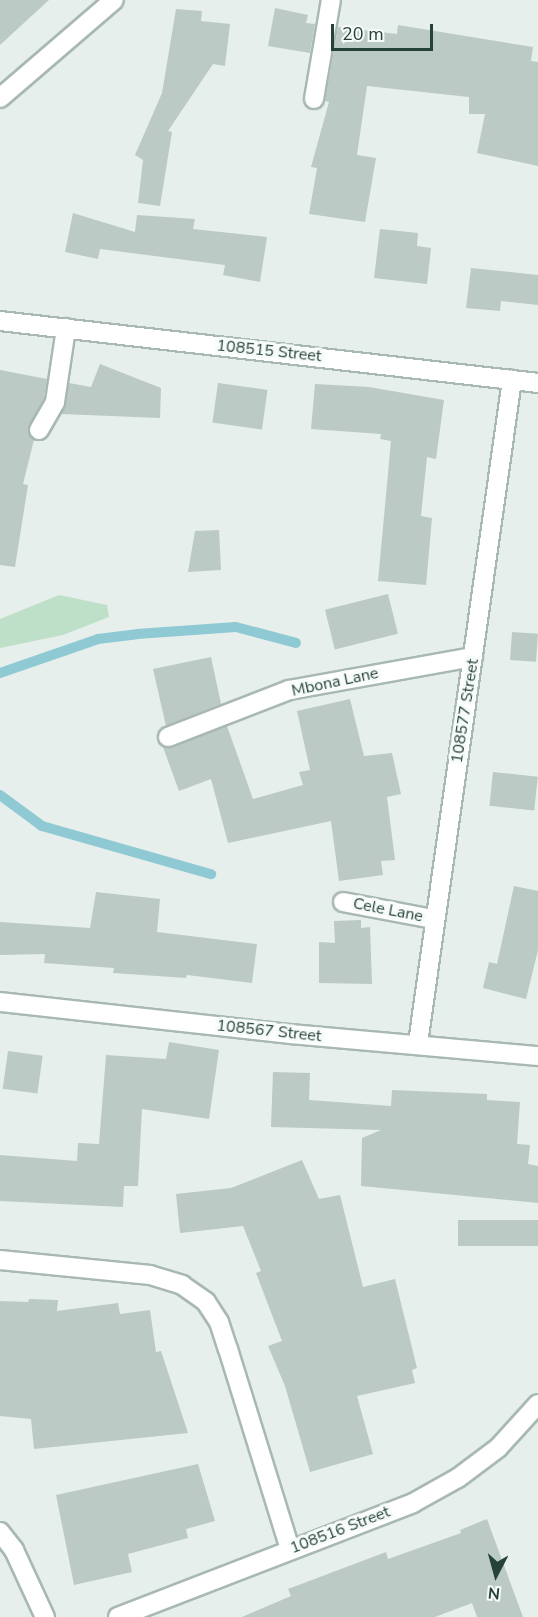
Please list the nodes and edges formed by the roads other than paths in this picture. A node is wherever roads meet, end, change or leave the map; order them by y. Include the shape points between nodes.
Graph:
1 (114, 0) edge
2 (331, 0) edge
3 (0, 98) edge
4 (314, 99) dead end
5 (0, 321) edge
6 (66, 328) junction
7 (512, 380) junction
8 (538, 383) edge
9 (39, 430) dead end
10 (473, 657) junction
11 (168, 738) dead end
12 (343, 902) dead end
13 (433, 919) junction
14 (0, 1002) edge
15 (418, 1043) junction
16 (538, 1056) edge
17 (0, 1260) edge
18 (538, 1404) edge
19 (0, 1532) edge
20 (290, 1549) junction
21 (45, 1617) edge
22 (118, 1617) edge

1 - 3 street
2 - 4 street
5 - 6 street, 108515 Street
6 - 7 street, 108515 Street
6 - 9 street via 55,402
7 - 8 street, 108515 Street
7 - 10 street, 108577 Street
10 - 11 street, Mbona Lane via 289,690
10 - 13 street, 108577 Street
12 - 13 street, Cele Lane
13 - 15 street, 108577 Street
14 - 15 street, 108567 Street via 291,1034
15 - 16 street, 108567 Street
17 - 20 street via 150,1275 182,1285 206,1302 219,1322
18 - 20 street, 108516 Street via 498,1448 458,1478 413,1503
19 - 21 street via 14,1550
20 - 22 street, 108516 Street

